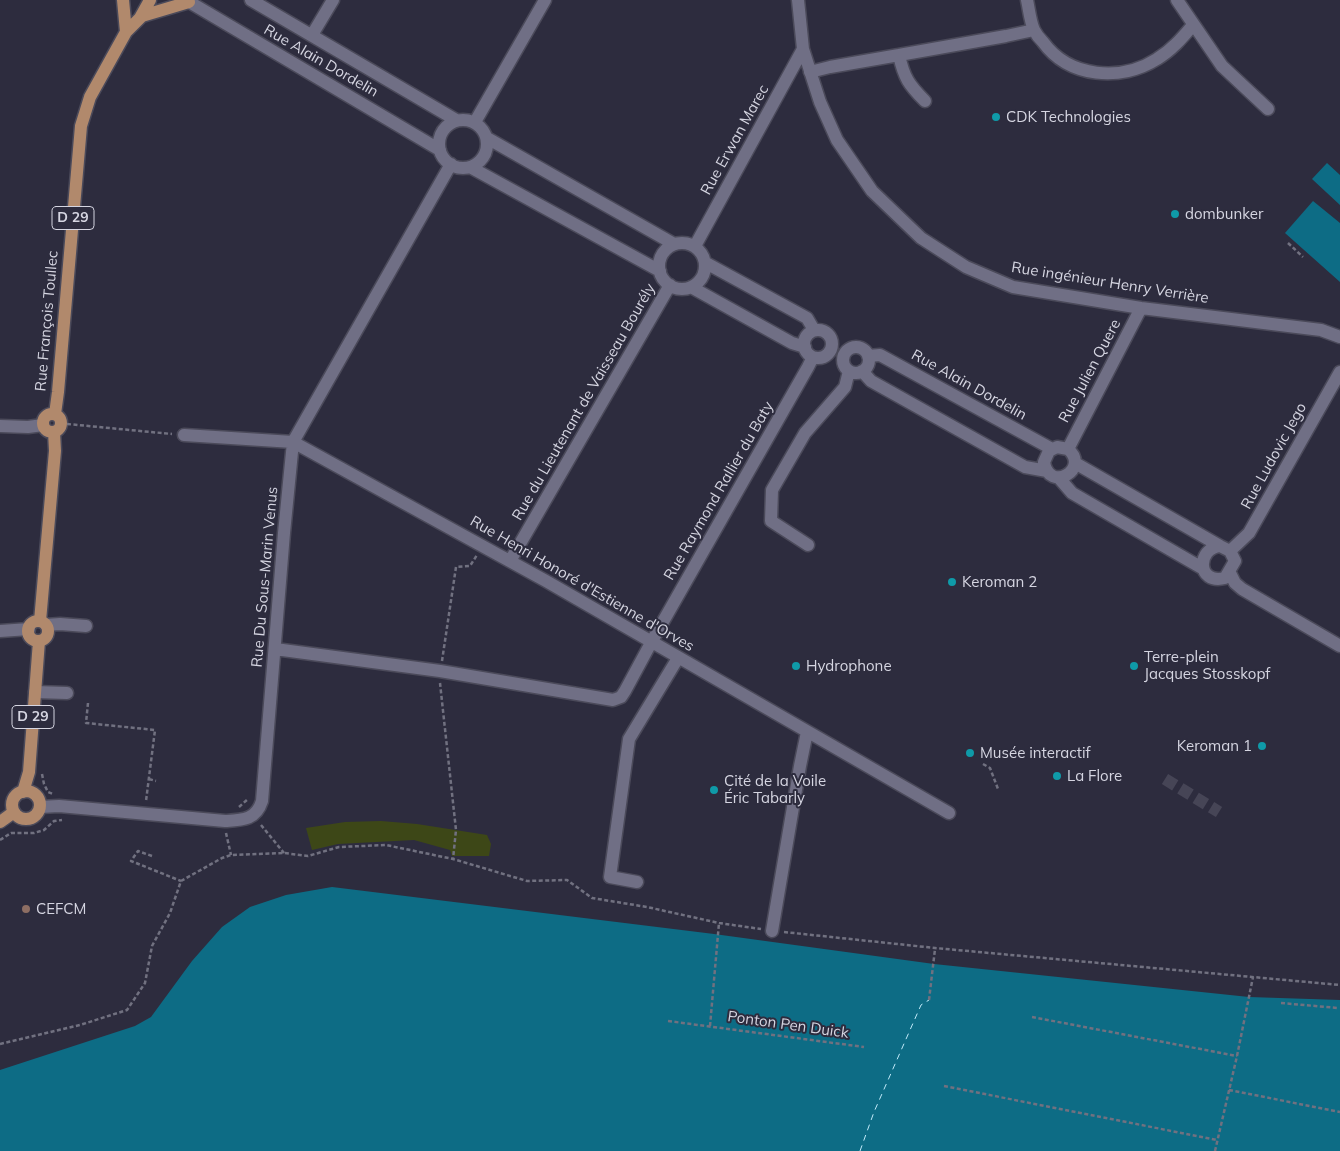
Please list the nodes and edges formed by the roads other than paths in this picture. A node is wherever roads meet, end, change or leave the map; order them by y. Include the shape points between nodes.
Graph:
1 (123, 0) edge
2 (150, 0) edge
3 (252, 0) edge
4 (333, 0) edge
5 (545, 0) edge
6 (798, 0) edge
7 (1027, 0) edge
8 (1177, 0) edge
9 (188, 1) edge
10 (142, 16) junction
11 (1193, 25) junction
12 (1034, 30) junction
13 (126, 32) junction
14 (312, 35) junction
15 (803, 49) junction
16 (899, 55) junction
17 (810, 72) junction
18 (925, 102) dead end
19 (1268, 109) dead end
20 (456, 120) junction
21 (476, 122) junction
22 (487, 138) junction
23 (440, 150) junction
24 (451, 164) junction
25 (470, 167) junction
26 (674, 244) junction
27 (695, 246) junction
28 (706, 263) junction
29 (660, 271) junction
30 (670, 285) junction
31 (691, 287) junction
32 (1141, 308) junction
33 (814, 330) junction
34 (1340, 337) edge
35 (831, 340) junction
36 (851, 348) junction
37 (814, 354) junction
38 (868, 356) junction
39 (851, 369) junction
40 (1340, 372) edge
41 (0, 426) edge
42 (49, 428) junction
43 (184, 435) road end
44 (293, 442) junction
45 (1052, 448) junction
46 (1068, 449) junction
47 (1075, 463) junction
48 (1047, 471) junction
49 (1059, 478) junction
50 (808, 545) dead end
51 (1225, 549) junction
52 (510, 561) junction
53 (1202, 568) junction
54 (1229, 571) junction
55 (43, 623) junction
56 (86, 626) dead end
57 (29, 629) junction
58 (0, 631) edge
59 (39, 641) junction
60 (652, 641) junction
61 (1340, 646) edge
62 (275, 649) junction
63 (678, 658) junction
64 (35, 692) junction
65 (67, 693) dead end
66 (807, 732) junction
67 (23, 792) junction
68 (40, 807) junction
69 (14, 812) junction
70 (948, 813) dead end
71 (0, 822) edge
72 (637, 882) dead end
73 (772, 931) road end

1 - 13 main road
2 - 10 main road, Rue François Toullec / D 29
3 - 14 street, Rue Alain Dordelin
4 - 14 street
5 - 21 street
6 - 15 street, Rue ingénieur Henry Verrière
7 - 12 street
8 - 11 street
9 - 10 main road
9 - 23 street, Rue Alain Dordelin
10 - 13 main road, Rue François Toullec / D 29
11 - 12 street via 1174,47 1156,60 1132,71 1111,74 1067,64 1048,49
11 - 19 street via 1222,66
12 - 16 street
13 - 42 main road, Rue François Toullec / D 29 via 90,97 82,126 54,414 61,422 59,428
14 - 20 street, Rue Alain Dordelin
15 - 17 street, Rue ingénieur Henry Verrière
15 - 27 street, Rue Erwan Marec
16 - 17 street
16 - 18 street via 903,73
17 - 32 street, Rue ingénieur Henry Verrière via 837,140 872,191 921,238 966,267 1013,287
20 - 21 street, Rue Alain Dordelin
20 - 23 street via 440,135
21 - 22 street
22 - 25 street via 486,153
22 - 26 street
23 - 24 street, Rue Alain Dordelin
24 - 25 street
24 - 44 street, Rue Du Sous-Marin Venus
25 - 29 street
26 - 27 street via 681,242
26 - 29 street via 660,258
27 - 28 street
28 - 31 street via 702,278
28 - 33 street via 807,318
29 - 30 street
30 - 31 street via 684,289
30 - 52 street, Rue du Lieutenant de Vaisseau Bourély
31 - 37 street
32 - 34 street, Rue ingénieur Henry Verrière via 1320,330
32 - 46 street, Rue Julien Quere
33 - 35 street via 823,331
33 - 37 street via 805,339
35 - 36 street
35 - 37 street via 831,348
36 - 38 street via 859,347
36 - 39 street via 843,356
37 - 39 street
37 - 60 street, Rue Raymond Rallier du Baty
38 - 39 street via 868,365
38 - 45 street, Rue Alain Dordelin via 880,355
39 - 48 street via 1025,467
39 - 50 street via 844,388 805,433 772,490 771,521
40 - 51 street, Rue Ludovic Jego via 1249,533
41 - 42 street
42 - 55 main road via 55,451
43 - 44 street, Rue Henri Honoré d'Estienne d'Orves
44 - 52 street, Rue Henri Honoré d'Estienne d'Orves
44 - 62 street, Rue Du Sous-Marin Venus
45 - 46 street
45 - 48 street via 1044,462
46 - 47 street via 1075,457
47 - 49 street via 1068,474
47 - 51 street
48 - 49 street
49 - 53 street via 1072,493
51 - 53 street via 1210,549
51 - 54 street via 1235,560
52 - 60 street, Rue Henri Honoré d'Estienne d'Orves
53 - 54 street via 1209,577 1219,580 1225,578
54 - 61 street via 1242,589
55 - 56 street
55 - 57 main road via 32,624
55 - 59 main road via 48,629 47,634
57 - 58 street
57 - 59 main road via 30,636
59 - 64 main road, D 29
60 - 62 street, Rue Raymond Rallier du Baty via 626,691 613,700 440,671
60 - 63 street, Rue Henri Honoré d'Estienne d'Orves
62 - 68 street, Rue Du Sous-Marin Venus via 262,801 253,816 225,821
63 - 66 street, Rue Henri Honoré d'Estienne d'Orves
63 - 72 street via 628,739 610,877
64 - 65 street
64 - 67 main road, D 29 via 29,772
66 - 70 street, Rue Henri Honoré d'Estienne d'Orves
66 - 73 street
67 - 68 main road via 36,795
67 - 69 main road via 14,799
68 - 69 main road via 37,815 29,819 20,818
69 - 71 main road

